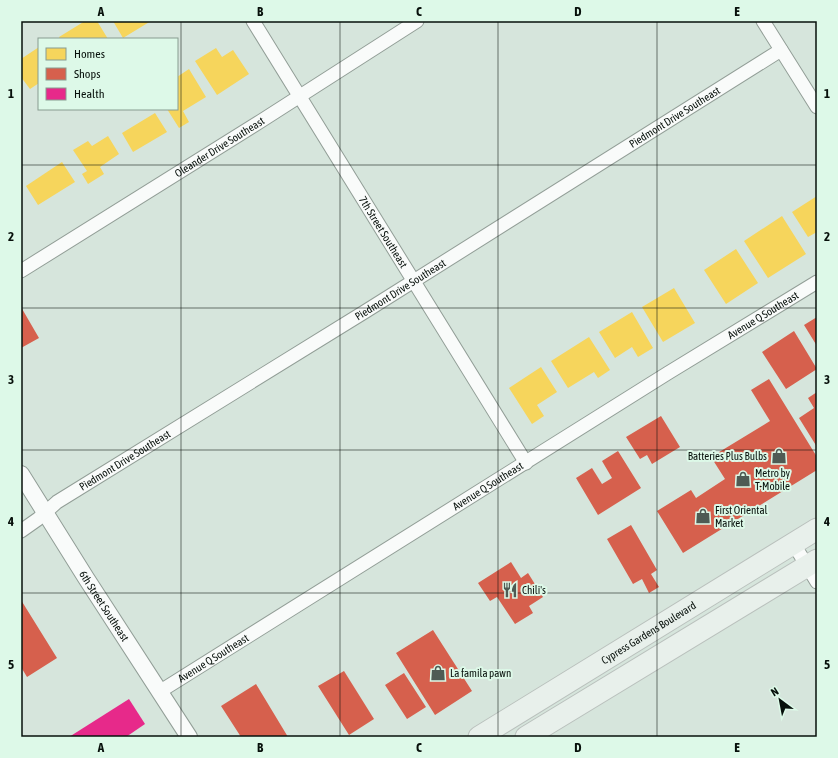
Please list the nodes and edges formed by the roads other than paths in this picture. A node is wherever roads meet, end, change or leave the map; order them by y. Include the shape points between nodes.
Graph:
1 (253, 21) edge
2 (417, 21) edge
3 (763, 21) edge
4 (781, 50) junction
5 (300, 95) junction
6 (817, 107) edge
7 (21, 271) edge
8 (413, 280) junction
9 (817, 282) edge
10 (526, 463) junction
11 (21, 474) edge
12 (45, 513) junction
13 (817, 529) edge
14 (21, 531) edge
15 (793, 543) junction
16 (814, 569) edge
17 (617, 652) junction
18 (159, 692) junction
19 (527, 707) junction
20 (565, 713) junction
21 (189, 737) edge
22 (479, 737) edge
23 (502, 737) edge
24 (526, 737) edge

1 - 5 street, 7th Street Southeast
2 - 5 street, Oleander Drive Southeast
3 - 4 street
4 - 6 street
4 - 8 street, Piedmont Drive Southeast
5 - 7 street, Oleander Drive Southeast
5 - 8 street, 7th Street Southeast
8 - 10 street, 7th Street Southeast
8 - 12 street, Piedmont Drive Southeast via 57,502
9 - 10 street, Avenue Q Southeast
10 - 18 street, Avenue Q Southeast
11 - 12 street, 6th Street Southeast
12 - 14 street, Piedmont Drive Southeast
12 - 18 street, 6th Street Southeast
13 - 15 main road, Cypress Gardens Boulevard
15 - 16 street
15 - 17 main road, Cypress Gardens Boulevard
16 - 20 main road
17 - 19 main road, Cypress Gardens Boulevard
17 - 20 main road via 569,698 565,703
18 - 21 street, 6th Street Southeast
19 - 22 main road, Cypress Gardens Boulevard
19 - 23 main road via 526,715
20 - 24 main road

